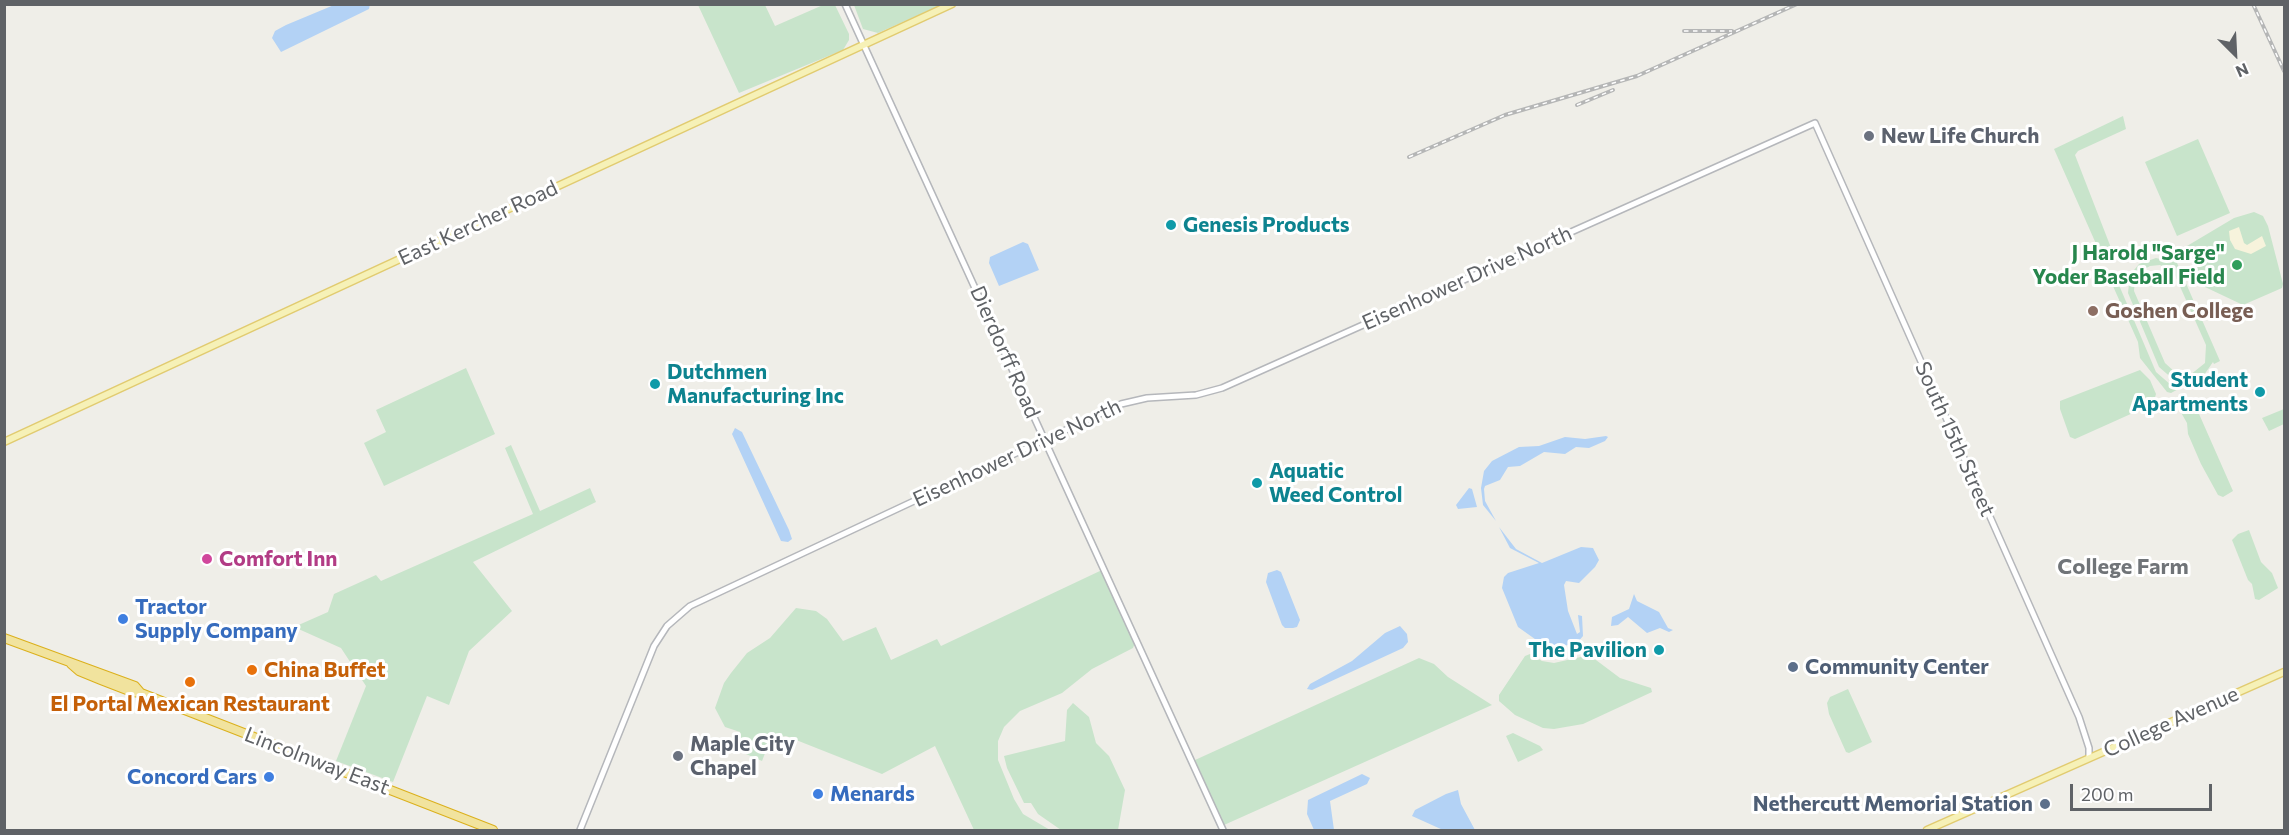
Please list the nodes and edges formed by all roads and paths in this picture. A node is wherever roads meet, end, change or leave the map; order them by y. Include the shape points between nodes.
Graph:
1 (845, 4) edge
2 (952, 4) edge
3 (864, 45) junction
4 (1815, 123) joint
5 (1044, 439) junction
6 (4, 442) edge
7 (4, 638) edge
8 (2284, 672) edge
9 (2089, 757) junction
10 (493, 831) edge
11 (580, 831) edge
12 (1223, 831) edge
13 (1927, 831) edge

1 - 3 street, Dierdorff Road
2 - 3 main road, East Kercher Road
3 - 5 street, Dierdorff Road
3 - 6 main road, East Kercher Road
4 - 5 street, Eisenhower Drive North via 1222,388 1196,395 1130,401
4 - 9 street, South 15th Street via 2079,717 2090,748
5 - 11 street, Eisenhower Drive North via 712,594 676,617 659,636 649,657
5 - 12 street, Dierdorff Road
7 - 10 highway, Lincolnway East via 135,686 141,693
8 - 9 main road, College Avenue
9 - 13 main road, College Avenue

